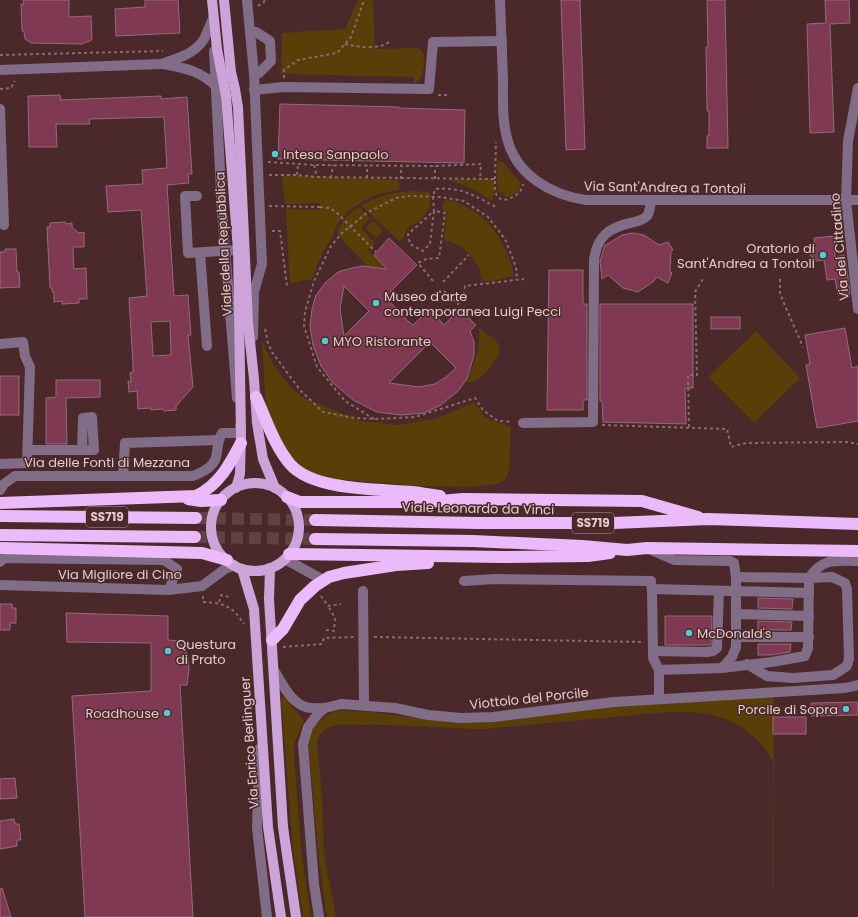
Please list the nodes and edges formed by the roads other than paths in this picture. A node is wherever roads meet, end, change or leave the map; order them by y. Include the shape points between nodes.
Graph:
1 (212, 0) edge
2 (224, 0) edge
3 (247, 0) edge
4 (500, 0) edge
5 (213, 19) junction
6 (251, 32) junction
7 (502, 41) junction
8 (161, 64) junction
9 (0, 70) edge
10 (254, 74) junction
11 (215, 85) junction
12 (858, 88) edge
13 (254, 90) junction
14 (226, 96) junction
15 (0, 109) edge
16 (197, 196) dead end
17 (846, 200) junction
18 (858, 200) edge
19 (651, 201) junction
20 (4, 225) dead end
21 (225, 250) junction
22 (238, 250) junction
23 (200, 252) junction
24 (858, 309) edge
25 (0, 344) edge
26 (207, 346) dead end
27 (254, 379) junction
28 (256, 397) junction
29 (523, 423) road end
30 (241, 438) junction
31 (218, 440) junction
32 (28, 450) junction
33 (82, 450) dead end
34 (0, 464) edge
35 (123, 476) junction
36 (236, 488) junction
37 (275, 488) junction
38 (0, 490) edge
39 (176, 497) junction
40 (287, 497) junction
41 (460, 499) junction
42 (221, 500) junction
43 (0, 502) edge
44 (0, 516) edge
45 (196, 518) tunnel mouth
46 (314, 520) tunnel mouth
47 (708, 520) junction
48 (858, 524) edge
49 (0, 535) edge
50 (195, 537) tunnel mouth
51 (315, 539) tunnel mouth
52 (0, 548) edge
53 (647, 548) junction
54 (627, 550) junction
55 (858, 551) edge
56 (287, 557) junction
57 (503, 557) junction
58 (858, 561) edge
59 (0, 562) edge
60 (234, 565) junction
61 (270, 568) junction
62 (736, 578) junction
63 (809, 578) junction
64 (323, 580) junction
65 (464, 581) dead end
66 (1, 582) edge
67 (652, 589) junction
68 (168, 590) junction
69 (719, 590) junction
70 (362, 591) dead end
71 (736, 591) junction
72 (809, 593) junction
73 (736, 614) junction
74 (809, 616) junction
75 (736, 637) junction
76 (809, 637) junction
77 (272, 644) junction
78 (653, 647) junction
79 (747, 664) junction
80 (722, 668) junction
81 (274, 670) junction
82 (659, 670) junction
83 (858, 685) edge
84 (659, 698) junction
85 (364, 705) junction
86 (325, 708) junction
87 (261, 723) junction
88 (267, 917) edge
89 (281, 917) edge
90 (296, 917) edge
91 (319, 917) edge

1 - 5 main road, Viale della Repubblica
2 - 27 main road, Viale della Repubblica via 231,72 238,107 248,323
3 - 6 street, Viale della Repubblica
4 - 7 street, Via Sant'Andrea a Tontoli
5 - 8 street via 199,45 184,56
5 - 11 street
5 - 14 main road, Viale della Repubblica
6 - 10 street, Viale della Repubblica
6 - 10 street via 256,32 270,41 271,61 259,73
7 - 13 street via 432,42 429,89 283,87
7 - 19 street, Via Sant'Andrea a Tontoli via 506,136 519,164 527,173 549,189 571,198
8 - 9 street
8 - 11 street via 187,68
10 - 13 street, Viale della Repubblica
11 - 14 street
11 - 21 street
12 - 17 street, Via del Cittadino via 848,141
13 - 27 street, Viale della Repubblica via 262,264 254,292
14 - 22 main road, Viale della Repubblica
15 - 20 street
16 - 23 street via 185,196 188,254
17 - 18 street, Via Sant'Andrea a Tontoli
17 - 19 street, Via Sant'Andrea a Tontoli
17 - 24 street, Via del Cittadino
19 - 29 street via 645,218 611,229 596,247 593,422
21 - 22 street
21 - 23 street
21 - 30 street
22 - 30 main road, Viale della Repubblica
23 - 26 street
25 - 32 street via 22,342 30,367
27 - 28 main road, Viale della Repubblica
28 - 37 main road, Viale della Repubblica via 261,450
28 - 41 highway via 279,447 291,464 306,476 338,486 414,492
30 - 31 street via 222,433
30 - 36 main road, Viale della Repubblica via 240,474
30 - 39 highway via 228,466 213,485 196,496
31 - 35 street, Via delle Fonti di Mezzana via 216,459 212,465 193,476
31 - 35 street via 125,443
32 - 33 street
32 - 34 street via 27,463
35 - 38 street, Via delle Fonti di Mezzana via 15,476
36 - 37 main road via 260,483
36 - 42 main road
37 - 40 main road
39 - 42 highway via 201,501
39 - 43 highway
40 - 41 highway via 300,502 428,502
40 - 56 main road via 297,512 299,529 296,542
41 - 47 highway via 642,501
42 - 60 main road via 211,528 220,552
44 - 45 highway, SS719
46 - 47 highway, Viale Leonardo da Vinci / SS719 via 614,523
47 - 48 highway, Viale Leonardo da Vinci / SS719
49 - 50 highway, SS719
51 - 54 highway, SS719 via 473,541
52 - 60 highway via 202,553
53 - 54 highway, SS719
53 - 55 highway, SS719
53 - 62 street via 674,560 730,561 734,563
54 - 57 highway via 588,556
56 - 57 highway
56 - 61 main road
56 - 64 street
57 - 64 highway via 396,565 336,574
58 - 63 street via 820,564
59 - 68 street via 4,558 164,560 177,569
60 - 61 main road via 250,571
60 - 68 street, Via Migliore di Cino via 202,586
60 - 87 main road, Via Enrico Berlinguer via 254,609
61 - 77 main road
62 - 63 street
62 - 71 street
63 - 72 street
63 - 79 street via 832,577 845,583 848,604 847,666 834,675 793,678 767,676
64 - 77 highway via 300,600
65 - 67 street via 651,581
66 - 68 street, Via Migliore di Cino
67 - 69 street
67 - 78 street
69 - 71 street
69 - 78 street via 716,650 707,652
70 - 85 street
71 - 72 street
71 - 73 street
72 - 74 street
73 - 74 street
73 - 75 street
74 - 76 street
75 - 76 street
75 - 80 street via 732,657
76 - 79 street via 805,656
77 - 81 main road
78 - 82 street via 653,658
79 - 80 street
80 - 82 street
81 - 86 street, Viottolo del Porcile via 287,692 297,702 308,707
81 - 90 main road via 283,827
82 - 84 street
83 - 84 street, Viottolo del Porcile via 845,688
84 - 85 street, Viottolo del Porcile via 467,718
85 - 86 street, Viottolo del Porcile via 341,704
86 - 91 street via 312,720 303,744
87 - 88 street via 256,812
87 - 89 main road, Via Enrico Berlinguer via 268,827

